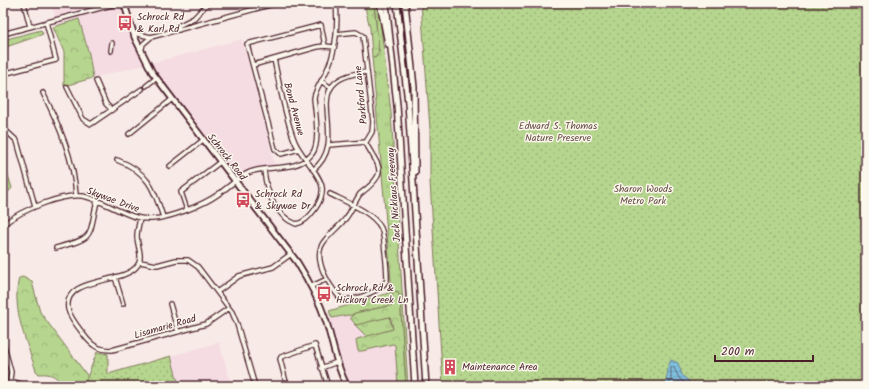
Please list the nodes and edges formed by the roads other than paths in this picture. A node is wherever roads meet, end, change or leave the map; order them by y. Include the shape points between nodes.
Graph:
1 (24, 3) edge
2 (119, 3) edge
3 (124, 3) edge
4 (208, 3) edge
5 (277, 3) edge
6 (336, 3) edge
7 (380, 3) edge
8 (386, 3) edge
9 (397, 3) edge
10 (407, 3) edge
11 (46, 22) junction
12 (30, 27) junction
13 (179, 30) junction
14 (133, 33) junction
15 (3, 34) edge
16 (336, 34) junction
17 (151, 37) junction
18 (112, 43) dead end
19 (325, 46) junction
20 (334, 47) junction
21 (111, 50) dead end
22 (141, 52) junction
23 (274, 59) junction
24 (253, 65) junction
25 (366, 72) junction
26 (3, 74) edge
27 (156, 78) junction
28 (96, 81) dead end
29 (321, 81) junction
30 (146, 86) dead end
31 (67, 87) dead end
32 (331, 88) junction
33 (142, 89) dead end
34 (43, 93) dead end
35 (396, 93) junction
36 (171, 100) junction
37 (112, 110) junction
38 (3, 128) edge
39 (129, 134) dead end
40 (203, 140) junction
41 (365, 142) junction
42 (329, 145) junction
43 (299, 149) junction
44 (117, 160) dead end
45 (306, 160) junction
46 (220, 162) junction
47 (170, 166) dead end
48 (264, 170) junction
49 (313, 170) junction
50 (235, 182) junction
51 (330, 194) dead end
52 (76, 195) junction
53 (97, 201) junction
54 (414, 205) junction
55 (36, 206) junction
56 (353, 206) junction
57 (187, 210) junction
58 (163, 217) junction
59 (140, 218) junction
60 (3, 225) edge
61 (56, 248) dead end
62 (291, 254) junction
63 (140, 262) junction
64 (115, 277) junction
65 (327, 278) junction
66 (312, 286) junction
67 (217, 292) junction
68 (123, 304) dead end
69 (170, 304) dead end
70 (229, 308) junction
71 (178, 332) junction
72 (3, 342) edge
73 (337, 362) junction
74 (321, 368) junction
75 (10, 381) junction
76 (9, 386) edge
77 (28, 386) edge
78 (255, 386) edge
79 (287, 386) edge
80 (328, 386) edge
81 (347, 386) edge
82 (415, 386) edge
83 (426, 386) edge

1 - 12 street
2 - 11 street
3 - 14 main road, Schrock Road
4 - 13 street via 194,18 178,26
5 - 13 street
6 - 16 street
7 - 35 highway
8 - 35 highway, Jack Nicklaus Freeway
9 - 54 highway, Jack Nicklaus Freeway via 407,96
10 - 54 highway via 415,107
11 - 12 street
11 - 26 street via 56,60
12 - 15 street
13 - 17 street
14 - 17 street
14 - 22 main road, Schrock Road
16 - 20 street
16 - 25 street, Parkford Lane via 361,34
17 - 22 street via 143,44
18 - 21 street
19 - 20 street
19 - 23 street
19 - 24 street via 321,25 247,44
20 - 29 street
22 - 27 main road, Schrock Road
23 - 24 street
23 - 43 street, Bond Avenue via 292,134
24 - 43 street via 275,149 280,154
25 - 32 street via 340,77
25 - 41 street, Parkford Lane via 373,122 372,132
27 - 30 street
27 - 36 main road, Schrock Road
28 - 37 street via 106,104
29 - 32 street
29 - 45 street via 314,98 317,144 312,155
31 - 37 street via 89,124 93,124
32 - 42 street via 326,99
33 - 37 street
34 - 52 street via 60,127 75,181
35 - 82 highway, Jack Nicklaus Freeway
36 - 39 street
36 - 40 main road, Schrock Road
38 - 55 street via 17,141
40 - 46 main road, Schrock Road
40 - 47 street
41 - 42 street
41 - 56 street via 380,168 376,181 360,194
42 - 49 street via 325,158
43 - 45 street, Bond Avenue
44 - 58 street via 133,167 149,182
45 - 48 street, Skywae Drive
45 - 49 street
46 - 50 main road, Schrock Road
46 - 57 street via 181,192
48 - 49 street via 271,199 284,216 296,224 308,219 321,195 322,184
48 - 50 street, Skywae Drive via 250,172
50 - 57 street, Skywae Drive via 203,204
50 - 62 main road, Schrock Road
51 - 56 street
52 - 53 street, Skywae Drive
52 - 55 street, Skywae Drive
53 - 59 street, Skywae Drive
53 - 61 street via 87,238
54 - 83 highway, Jack Nicklaus Freeway
55 - 60 street, Skywae Drive via 25,210
56 - 65 street via 320,249 322,269
56 - 65 street via 373,218 380,227 384,237 387,280 374,292 347,300 341,299
57 - 58 street, Skywae Drive
58 - 59 street, Skywae Drive
59 - 63 street via 137,235
62 - 66 main road, Schrock Road
62 - 67 street via 273,267 239,276
63 - 64 street via 133,271
63 - 67 street via 157,265 188,260 198,267
64 - 68 street
64 - 71 street, Lisamarie Road via 77,289 69,300 68,309 71,316 92,345 101,350 112,350
65 - 66 street
66 - 73 main road, Schrock Road via 326,322
67 - 70 street
69 - 71 street
70 - 71 street, Lisamarie Road via 206,324
70 - 78 street via 237,324
72 - 75 street via 11,372
73 - 74 street
73 - 81 main road, Schrock Road
74 - 79 street via 315,346 281,357
74 - 80 street
75 - 76 street
75 - 77 street

